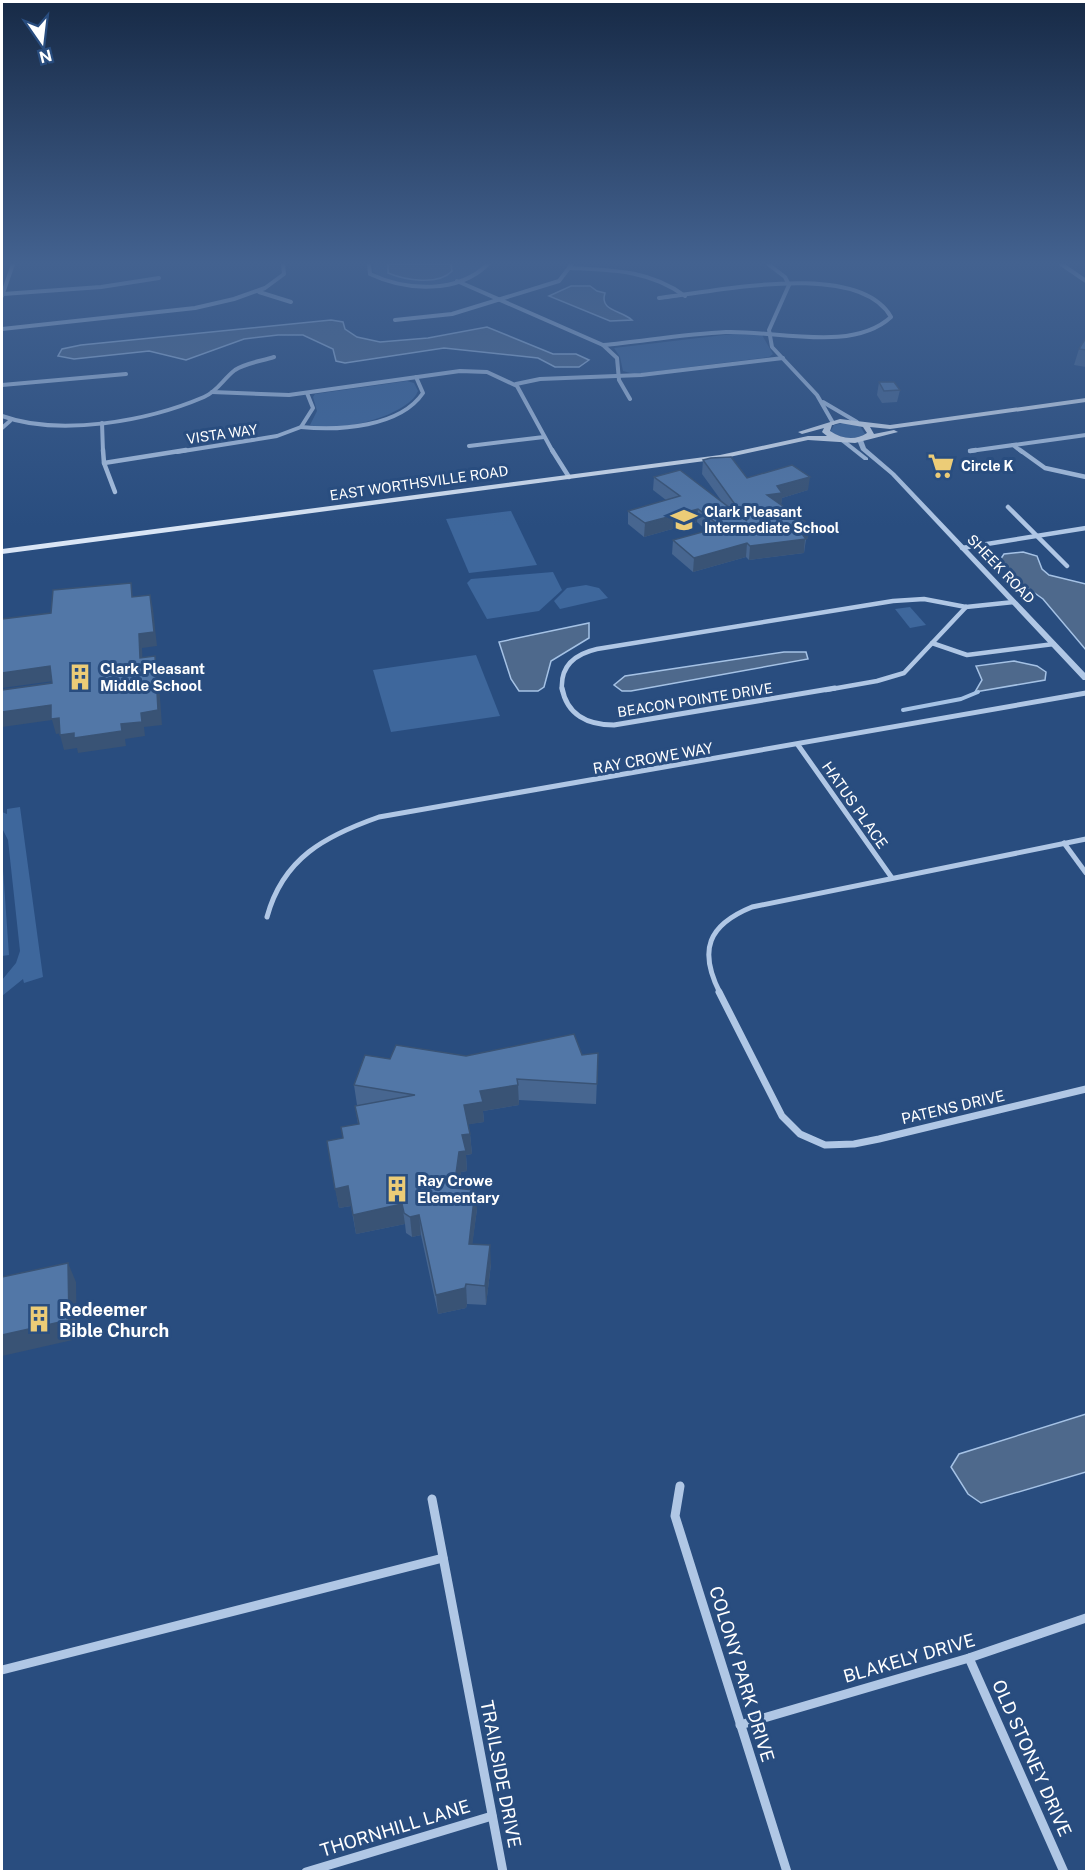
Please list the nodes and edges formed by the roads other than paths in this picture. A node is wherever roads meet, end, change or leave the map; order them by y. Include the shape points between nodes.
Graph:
1 (610, 351) edge
2 (776, 351) edge
3 (274, 357) dead end
4 (783, 358) junction
5 (126, 374) dead end
6 (616, 376) junction
7 (416, 377) junction
8 (516, 384) junction
9 (2, 385) edge
10 (212, 392) junction
11 (307, 393) junction
12 (630, 399) dead end
13 (1086, 400) edge
14 (823, 402) junction
15 (1086, 407) edge
16 (2, 416) edge
17 (10, 421) junction
18 (102, 423) junction
19 (831, 423) junction
20 (859, 423) junction
21 (301, 427) junction
22 (2, 428) edge
23 (1086, 435) edge
24 (544, 437) junction
25 (841, 439) junction
26 (863, 439) junction
27 (468, 446) dead end
28 (1013, 446) junction
29 (970, 452) dead end
30 (104, 463) junction
31 (566, 473) junction
32 (1086, 477) edge
33 (895, 479) junction
34 (115, 492) dead end
35 (1008, 507) dead end
36 (1086, 528) edge
37 (1037, 538) junction
38 (2, 544) edge
39 (962, 548) junction
40 (2, 552) edge
41 (1067, 566) dead end
42 (1014, 602) junction
43 (966, 607) junction
44 (932, 643) junction
45 (1054, 644) junction
46 (1086, 678) edge
47 (1086, 693) edge
48 (798, 745) junction
49 (1086, 839) edge
50 (1064, 843) junction
51 (1086, 873) edge
52 (892, 878) junction
53 (267, 918) dead end
54 (1086, 1089) edge
55 (680, 1486) dead end
56 (432, 1498) dead end
57 (443, 1558) junction
58 (1086, 1618) edge
59 (969, 1658) junction
60 (2, 1670) edge
61 (740, 1725) junction
62 (492, 1816) junction
63 (306, 1872) edge
64 (503, 1872) edge
65 (787, 1872) edge
66 (1064, 1872) edge

1 - 6 street via 617,358
2 - 4 street
3 - 10 street via 236,369
4 - 6 street
4 - 14 street
5 - 9 street
6 - 8 street via 540,379
6 - 12 street
7 - 8 street via 472,371
7 - 11 street
7 - 21 street via 423,393 413,406 346,429
8 - 24 street
10 - 11 street via 273,396
10 - 18 street via 186,403
11 - 21 street via 314,408
13 - 20 main road via 890,427
14 - 19 street
14 - 20 street
15 - 26 main road
16 - 17 street
17 - 18 street
17 - 22 street
18 - 30 street
19 - 20 main road, EAST WORTHSVILLE ROAD
19 - 25 main road via 826,432
19 - 31 main road, EAST WORTHSVILLE ROAD via 737,447
20 - 26 main road via 871,430
21 - 30 street, VISTA WAY via 265,439
23 - 28 street
24 - 27 street
24 - 31 street
25 - 26 main road, EAST WORTHSVILLE ROAD
25 - 31 main road, EAST WORTHSVILLE ROAD via 808,438 739,454
25 - 33 street, SHEEK ROAD
26 - 33 street, SHEEK ROAD via 863,450
28 - 29 street
28 - 32 street via 1045,468
30 - 34 street
31 - 38 main road, EAST WORTHSVILLE ROAD
31 - 40 main road, EAST WORTHSVILLE ROAD
33 - 39 street, SHEEK ROAD
35 - 37 street
36 - 37 street
37 - 39 street
37 - 41 street
39 - 42 street, SHEEK ROAD
42 - 43 street, BEACON POINTE DRIVE
42 - 45 street, SHEEK ROAD
43 - 44 street, BEACON POINTE DRIVE
43 - 44 street, BEACON POINTE DRIVE via 924,599 893,601 647,639 588,651 565,667 560,680 570,708 582,719 602,725 624,725 893,677 911,667
44 - 45 street via 967,655
45 - 46 street, SHEEK ROAD
47 - 48 street, RAY CROWE WAY
48 - 52 street, HATUS PLACE
48 - 53 street, RAY CROWE WAY via 360,823 298,860 278,886
49 - 50 street
50 - 51 street
50 - 52 street
52 - 54 street, PATENS DRIVE via 752,907 727,916 715,930 708,963 714,982 782,1116 800,1134 825,1145 871,1141
55 - 61 street, COLONY PARK DRIVE via 675,1516
56 - 57 street, TRAILSIDE DRIVE
57 - 60 street
57 - 62 street, TRAILSIDE DRIVE
58 - 59 street, BLAKELY DRIVE
59 - 61 street, BLAKELY DRIVE
59 - 66 street, OLD STONEY DRIVE
61 - 65 street, COLONY PARK DRIVE
62 - 63 street, THORNHILL LANE
62 - 64 street, TRAILSIDE DRIVE

